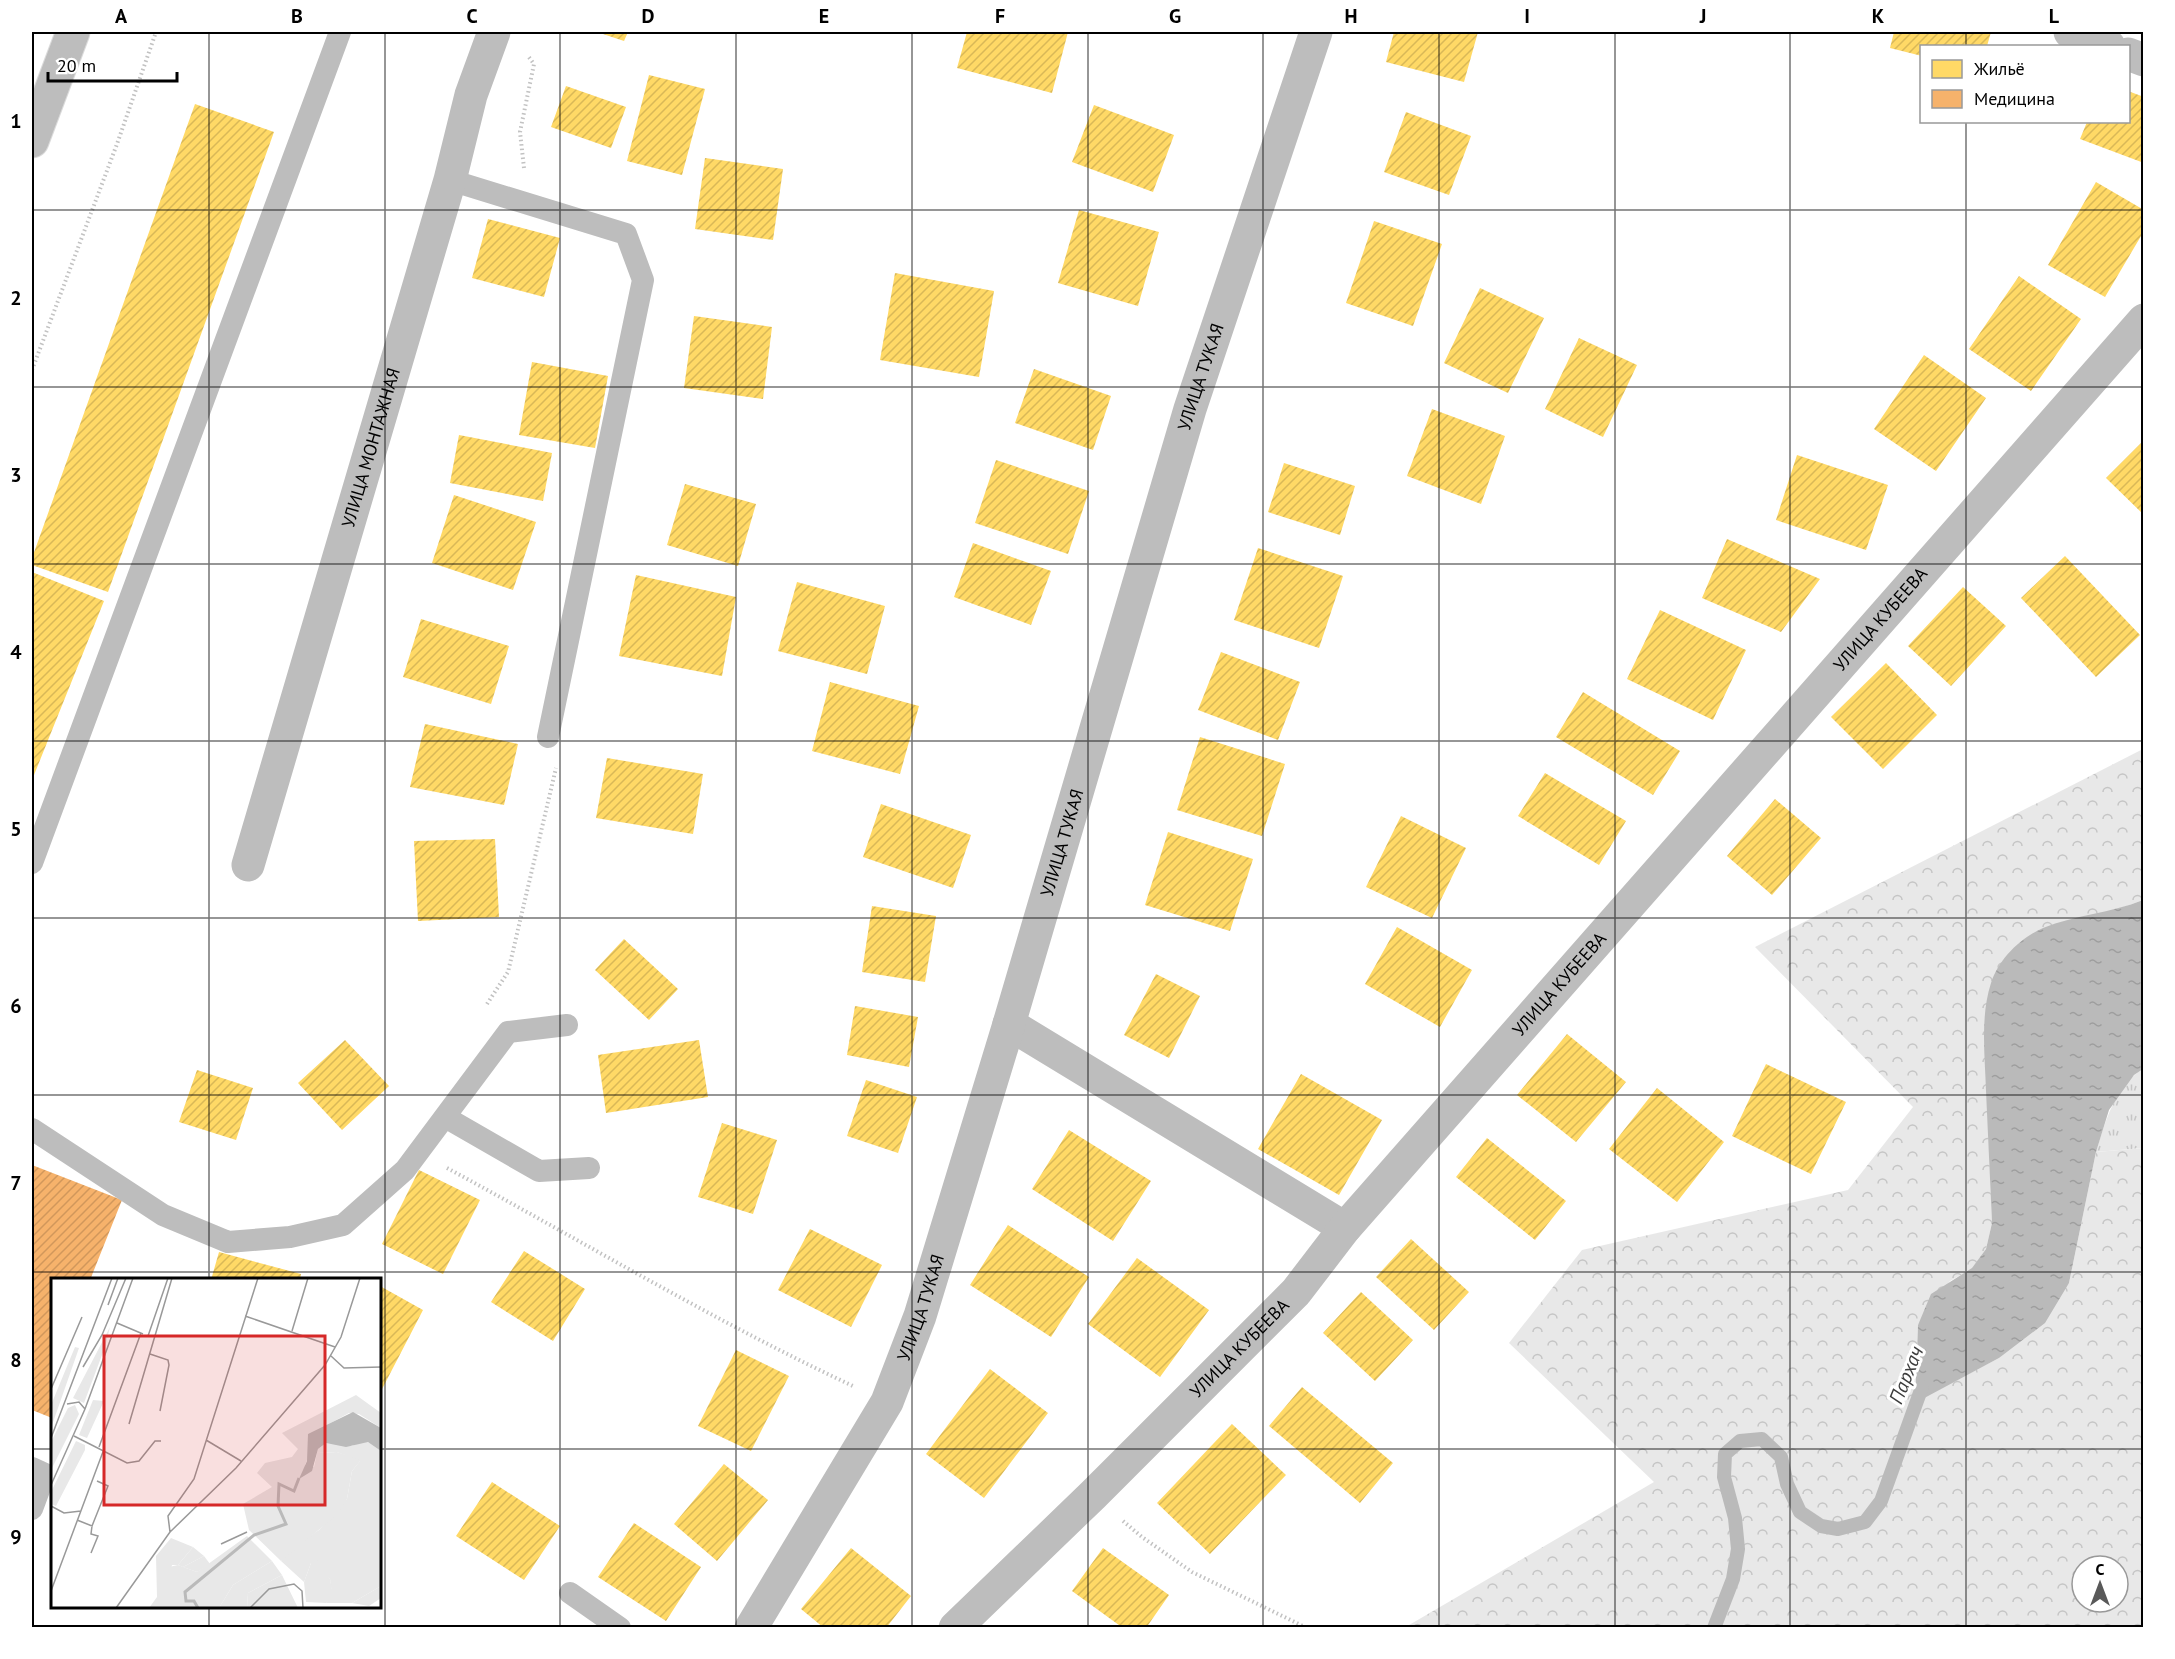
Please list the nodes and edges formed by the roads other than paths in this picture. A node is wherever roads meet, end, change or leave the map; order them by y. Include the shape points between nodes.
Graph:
1 (73, 32) edge
2 (340, 32) edge
3 (1316, 32) edge
4 (2070, 32) edge
5 (508, 40) edge
6 (2106, 45) edge
7 (32, 141) edge
8 (450, 180) junction
9 (2144, 320) edge
10 (549, 737) dead end
11 (32, 863) edge
12 (248, 864) dead end
13 (1009, 1024) junction
14 (567, 1025) dead end
15 (445, 1117) junction
16 (32, 1129) edge
17 (590, 1168) dead end
18 (1345, 1228) junction
19 (32, 1468) edge
20 (32, 1509) edge
21 (570, 1593) dead end
22 (620, 1628) edge
23 (751, 1628) edge
24 (955, 1628) edge

1 - 7 street
2 - 11 lane
3 - 13 street, УЛИЦА ТУКАЯ via 1190,409
4 - 6 street
5 - 8 street, УЛИЦА МОНТАЖНАЯ via 471,95
8 - 10 lane via 626,234 643,280
8 - 12 street, УЛИЦА МОНТАЖНАЯ
9 - 18 street, УЛИЦА КУБЕЕВА
13 - 18 street
13 - 23 street, УЛИЦА ТУКАЯ via 920,1316 887,1402
14 - 15 lane via 508,1032
15 - 16 lane via 405,1170 344,1225 290,1237 228,1242 163,1215
15 - 17 lane via 539,1171
18 - 24 street, УЛИЦА КУБЕЕВА via 1296,1292
19 - 20 lane via 45,1474
21 - 22 lane

